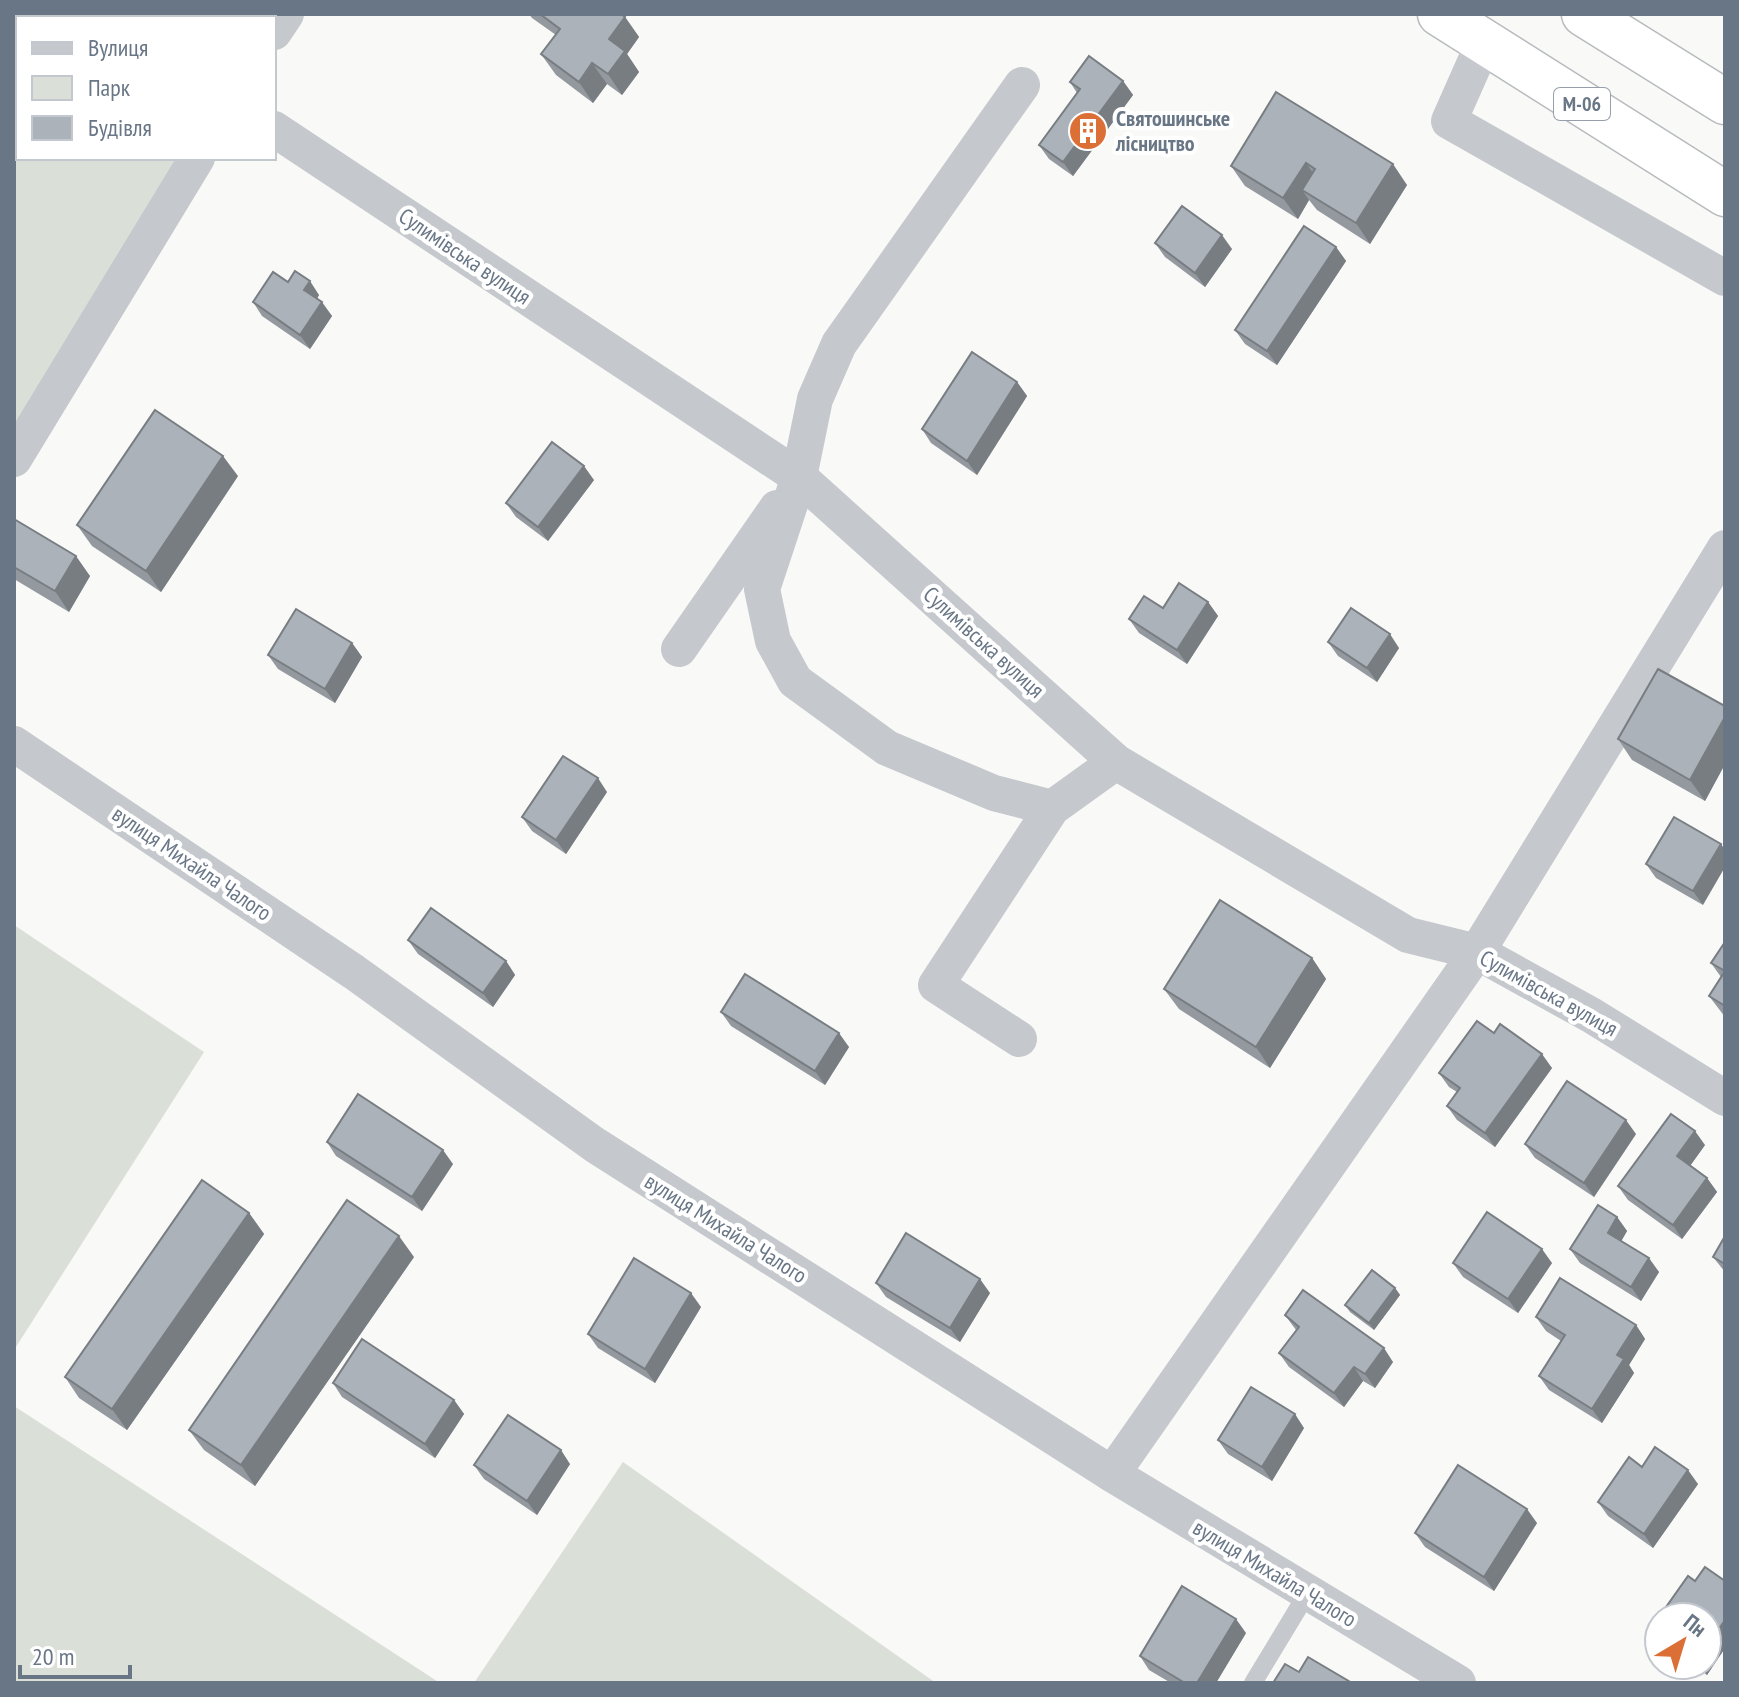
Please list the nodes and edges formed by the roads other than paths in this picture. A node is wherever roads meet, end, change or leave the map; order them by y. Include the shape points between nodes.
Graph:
1 (1440, 14) edge
2 (1584, 14) edge
3 (1484, 42) junction
4 (1022, 85) dead end
5 (1725, 102) edge
6 (276, 130) edge
7 (196, 160) edge
8 (1725, 194) edge
9 (1725, 278) edge
10 (14, 459) edge
11 (799, 477) junction
12 (1725, 548) edge
13 (679, 649) dead end
14 (14, 744) edge
15 (1116, 762) junction
16 (1052, 808) junction
17 (1477, 952) junction
18 (1019, 1039) dead end
19 (1725, 1098) edge
20 (1112, 1474) junction
21 (1308, 1592) junction
22 (1253, 1683) edge
23 (1458, 1683) edge

1 - 3 highway, М-06
2 - 5 highway
3 - 8 highway, М-06
3 - 9 street via 1449,121
4 - 11 street via 839,344 815,399
6 - 11 street, Сулимівська вулиця
7 - 10 street
11 - 13 street
11 - 15 street, Сулимівська вулиця
11 - 16 street via 762,589 773,641 795,681 887,748 994,793
12 - 17 street
14 - 20 street, вулиця Михайла Чалого via 354,972 595,1145
15 - 16 street
15 - 17 street, Сулимівська вулиця via 1408,935
16 - 18 street via 936,985
17 - 19 street, Сулимівська вулиця
17 - 20 street
20 - 21 street, вулиця Михайла Чалого
21 - 22 lane
21 - 23 street, вулиця Михайла Чалого

